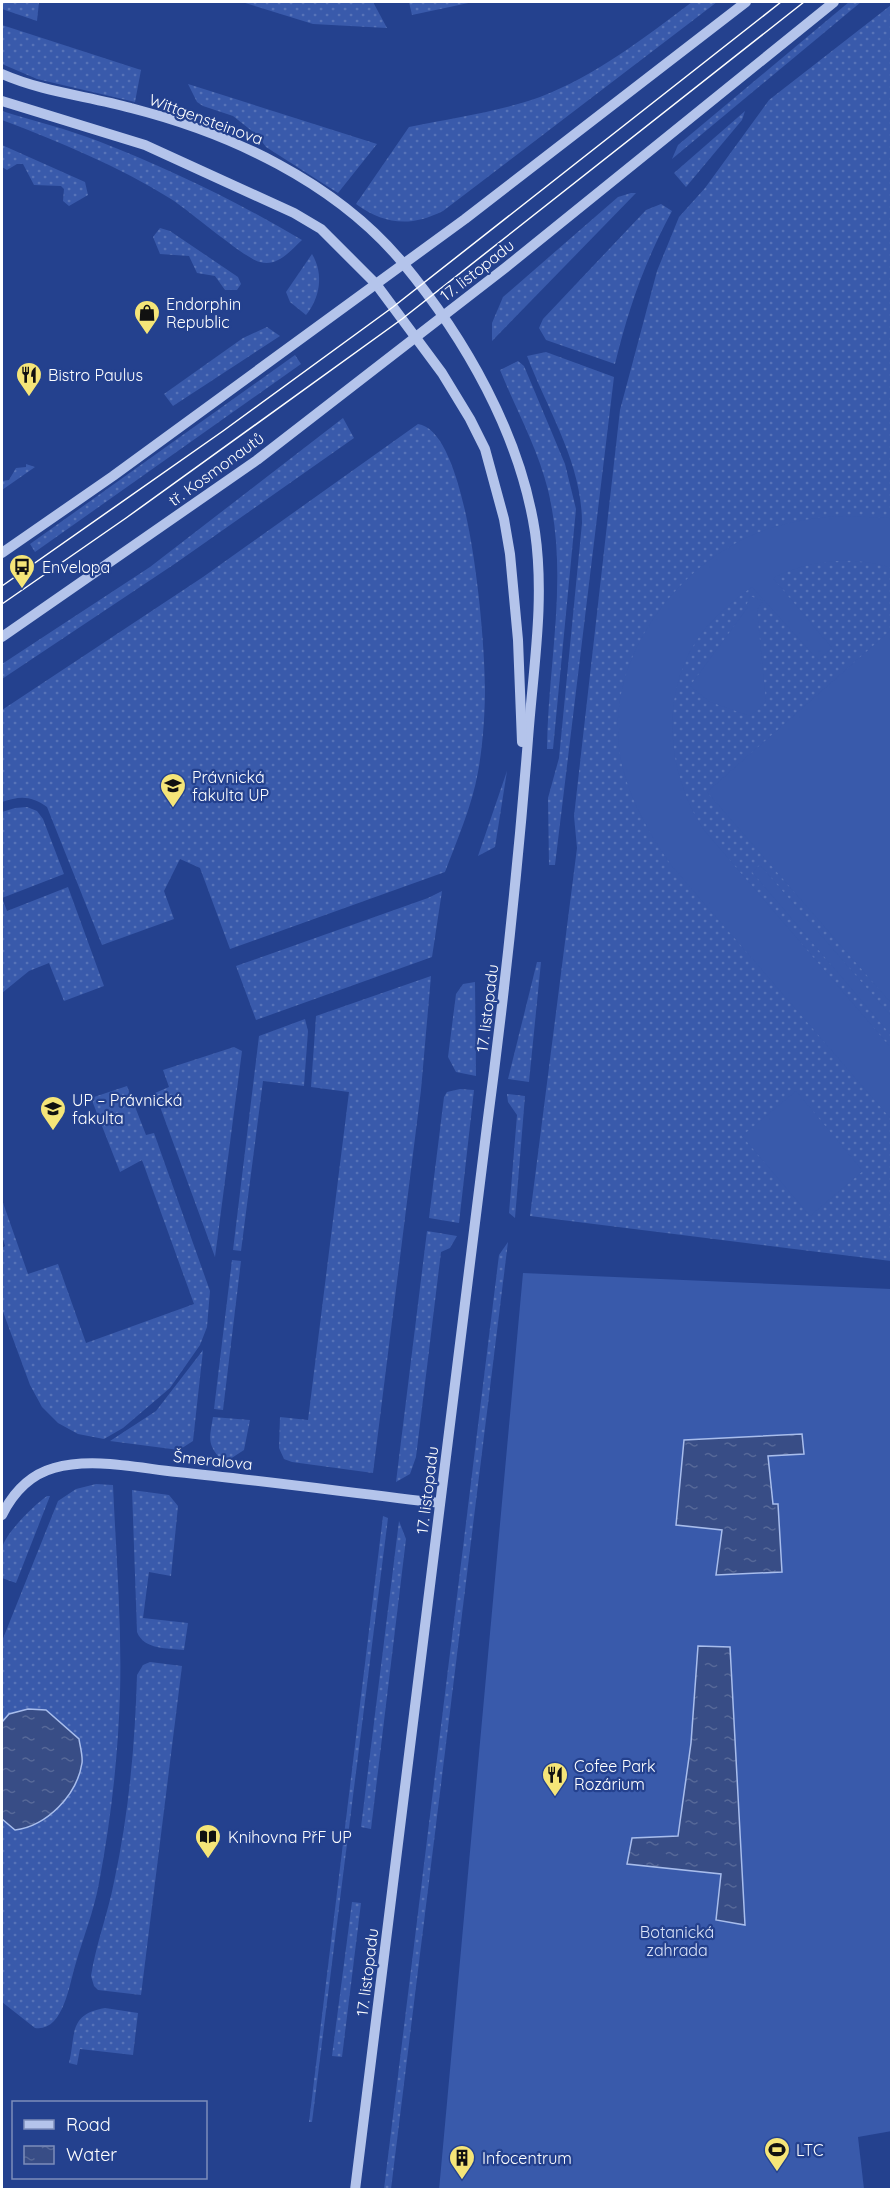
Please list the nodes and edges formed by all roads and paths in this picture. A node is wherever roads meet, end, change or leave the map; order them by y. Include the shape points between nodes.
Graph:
1 (746, 2) edge
2 (834, 2) edge
3 (2, 74) edge
4 (2, 100) edge
5 (404, 264) junction
6 (376, 284) junction
7 (442, 317) junction
8 (416, 337) junction
9 (2, 553) edge
10 (2, 637) edge
11 (524, 794) junction
12 (440, 1503) junction
13 (2, 1515) edge
14 (355, 2190) edge

1 - 5 street
2 - 7 street, 17. listopadu
3 - 5 street, Wittgensteinova via 47,90 156,115 257,152 339,205
4 - 6 street via 146,145 294,213 321,229
5 - 6 street
5 - 7 street, Wittgensteinova
6 - 8 street, 17. listopadu
6 - 9 street
7 - 8 street, tř. Kosmonautů
7 - 11 street, 17. listopadu via 486,390 519,467 535,534 538,630
8 - 10 street, tř. Kosmonautů via 257,460
8 - 11 street, 17. listopadu via 454,390 480,436 504,519 519,640
11 - 12 street, 17. listopadu via 507,966
12 - 13 street, Šmeralova via 123,1466 72,1464 31,1479 11,1497
12 - 14 street, 17. listopadu

